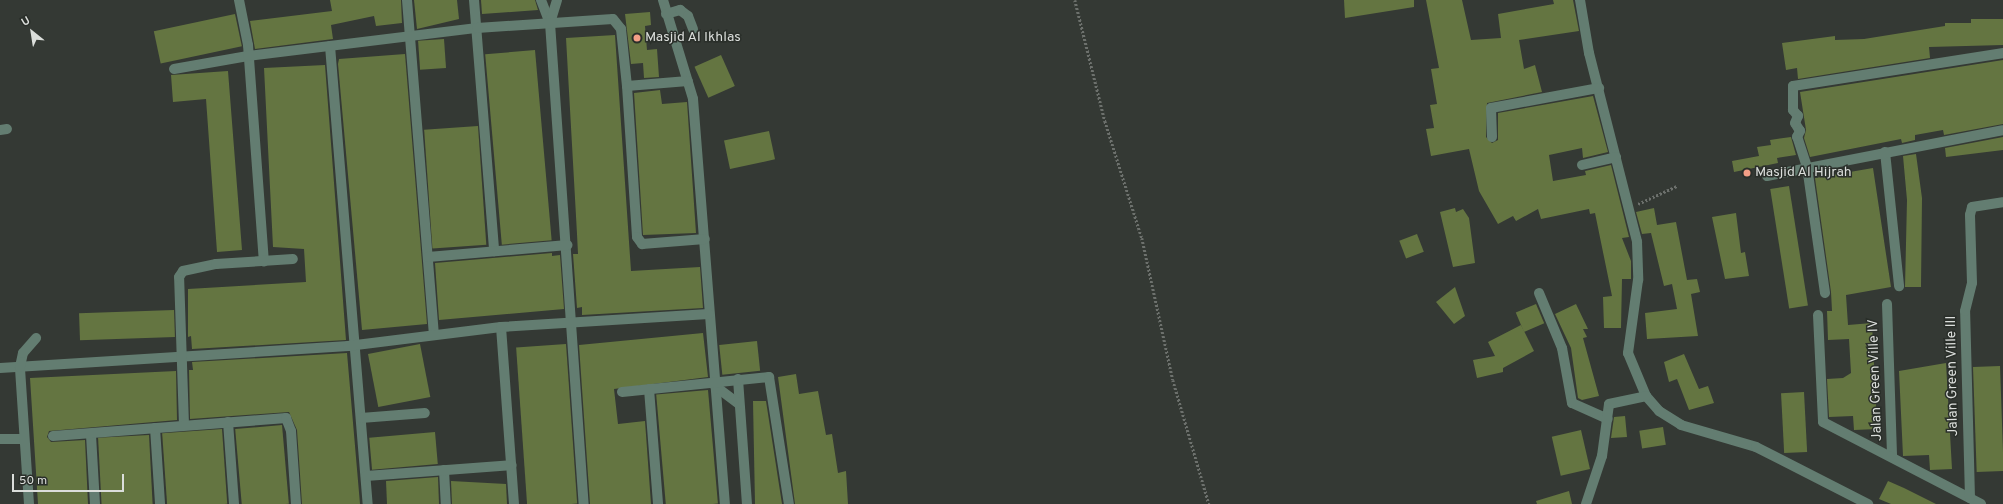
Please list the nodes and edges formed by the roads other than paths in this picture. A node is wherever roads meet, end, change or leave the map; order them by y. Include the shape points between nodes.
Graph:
1 (239, 0) edge
2 (407, 0) edge
3 (474, 0) edge
4 (541, 0) edge
5 (557, 0) edge
6 (663, 0) edge
7 (1580, 0) edge
8 (666, 14) junction
9 (550, 23) junction
10 (477, 28) junction
11 (693, 29) dead end
12 (410, 36) junction
13 (330, 46) junction
14 (2003, 53) edge
15 (248, 56) junction
16 (174, 69) dead end
17 (688, 81) junction
18 (627, 86) junction
19 (1599, 88) junction
20 (2003, 130) edge
21 (1492, 137) dead end
22 (1884, 152) junction
23 (1616, 157) junction
24 (1582, 165) dead end
25 (1807, 167) junction
26 (1767, 176) dead end
27 (2003, 202) edge
28 (705, 239) junction
29 (567, 245) junction
30 (494, 251) junction
31 (428, 257) junction
32 (292, 259) dead end
33 (264, 261) junction
34 (1898, 286) dead end
35 (1539, 293) dead end
36 (1825, 293) dead end
37 (1888, 304) dead end
38 (709, 314) junction
39 (1818, 315) dead end
40 (573, 322) junction
41 (501, 327) junction
42 (434, 335) junction
43 (36, 338) dead end
44 (356, 345) junction
45 (182, 355) junction
46 (20, 367) junction
47 (0, 368) edge
48 (738, 380) junction
49 (715, 384) junction
50 (649, 389) junction
51 (622, 392) dead end
52 (1646, 396) junction
53 (740, 404) junction
54 (425, 412) dead end
55 (361, 418) junction
56 (1608, 419) junction
57 (228, 422) junction
58 (184, 425) junction
59 (155, 428) junction
60 (91, 435) junction
61 (53, 436) dead end
62 (0, 439) edge
63 (22, 439) junction
64 (1892, 456) junction
65 (512, 465) junction
66 (444, 470) junction
67 (366, 476) junction
68 (1970, 498) junction
69 (29, 504) edge
70 (95, 504) edge
71 (160, 504) edge
72 (234, 504) edge
73 (296, 504) edge
74 (368, 504) edge
75 (446, 504) edge
76 (514, 504) edge
77 (584, 504) edge
78 (658, 504) edge
79 (725, 504) edge
80 (747, 504) edge
81 (789, 504) edge
82 (1586, 504) edge
83 (1868, 504) edge
84 (1981, 504) edge

1 - 15 street
2 - 12 street
3 - 10 street
4 - 9 street
5 - 9 street
6 - 8 street
7 - 19 street
8 - 11 street via 680,10 688,16
8 - 17 street
9 - 10 street
9 - 18 street via 613,19 620,30
9 - 29 street
10 - 12 street
10 - 30 street
12 - 13 street
12 - 31 street
13 - 15 street
13 - 44 street
14 - 25 street via 1794,86 1793,110 1798,116 1794,123 1800,131 1797,137 1802,144
15 - 16 street
15 - 33 street
17 - 18 street
17 - 28 street via 693,99
18 - 28 street via 637,237 642,244
19 - 21 street via 1491,108
19 - 23 street
20 - 22 street
22 - 25 street
22 - 34 street
23 - 24 street
23 - 52 street via 1631,207 1638,268 1628,352
25 - 26 street
25 - 36 street
27 - 68 street, Jalan Green Ville III via 1972,207 1972,283 1965,311
28 - 38 street
29 - 30 street
29 - 40 street
30 - 31 street
31 - 42 street
32 - 33 street
33 - 45 street via 183,270 179,277
35 - 56 street via 1562,348 1572,403
37 - 64 street, Jalan Green Ville IV
38 - 40 street
38 - 49 street
39 - 64 street via 1822,422
40 - 41 street
40 - 77 street
41 - 42 street
41 - 65 street
42 - 44 street
43 - 46 street via 23,353
44 - 45 street
44 - 55 street
45 - 46 street
45 - 58 street
46 - 47 street
46 - 63 street
48 - 49 street
48 - 53 street
48 - 81 street via 765,376 772,383
49 - 50 street
49 - 53 street
49 - 79 street
50 - 51 street
50 - 78 street
52 - 56 street via 1613,400 1606,408
52 - 83 street via 1659,411 1681,424 1756,447
53 - 80 street
54 - 55 street
55 - 67 street
56 - 82 street via 1602,456
57 - 58 street
57 - 72 street
57 - 73 street via 281,417 288,420
58 - 59 street
59 - 60 street
59 - 71 street
60 - 61 street
60 - 70 street
62 - 63 street
63 - 69 street
64 - 68 street
65 - 66 street
65 - 76 street
66 - 67 street
66 - 75 street
67 - 74 street
68 - 84 street

